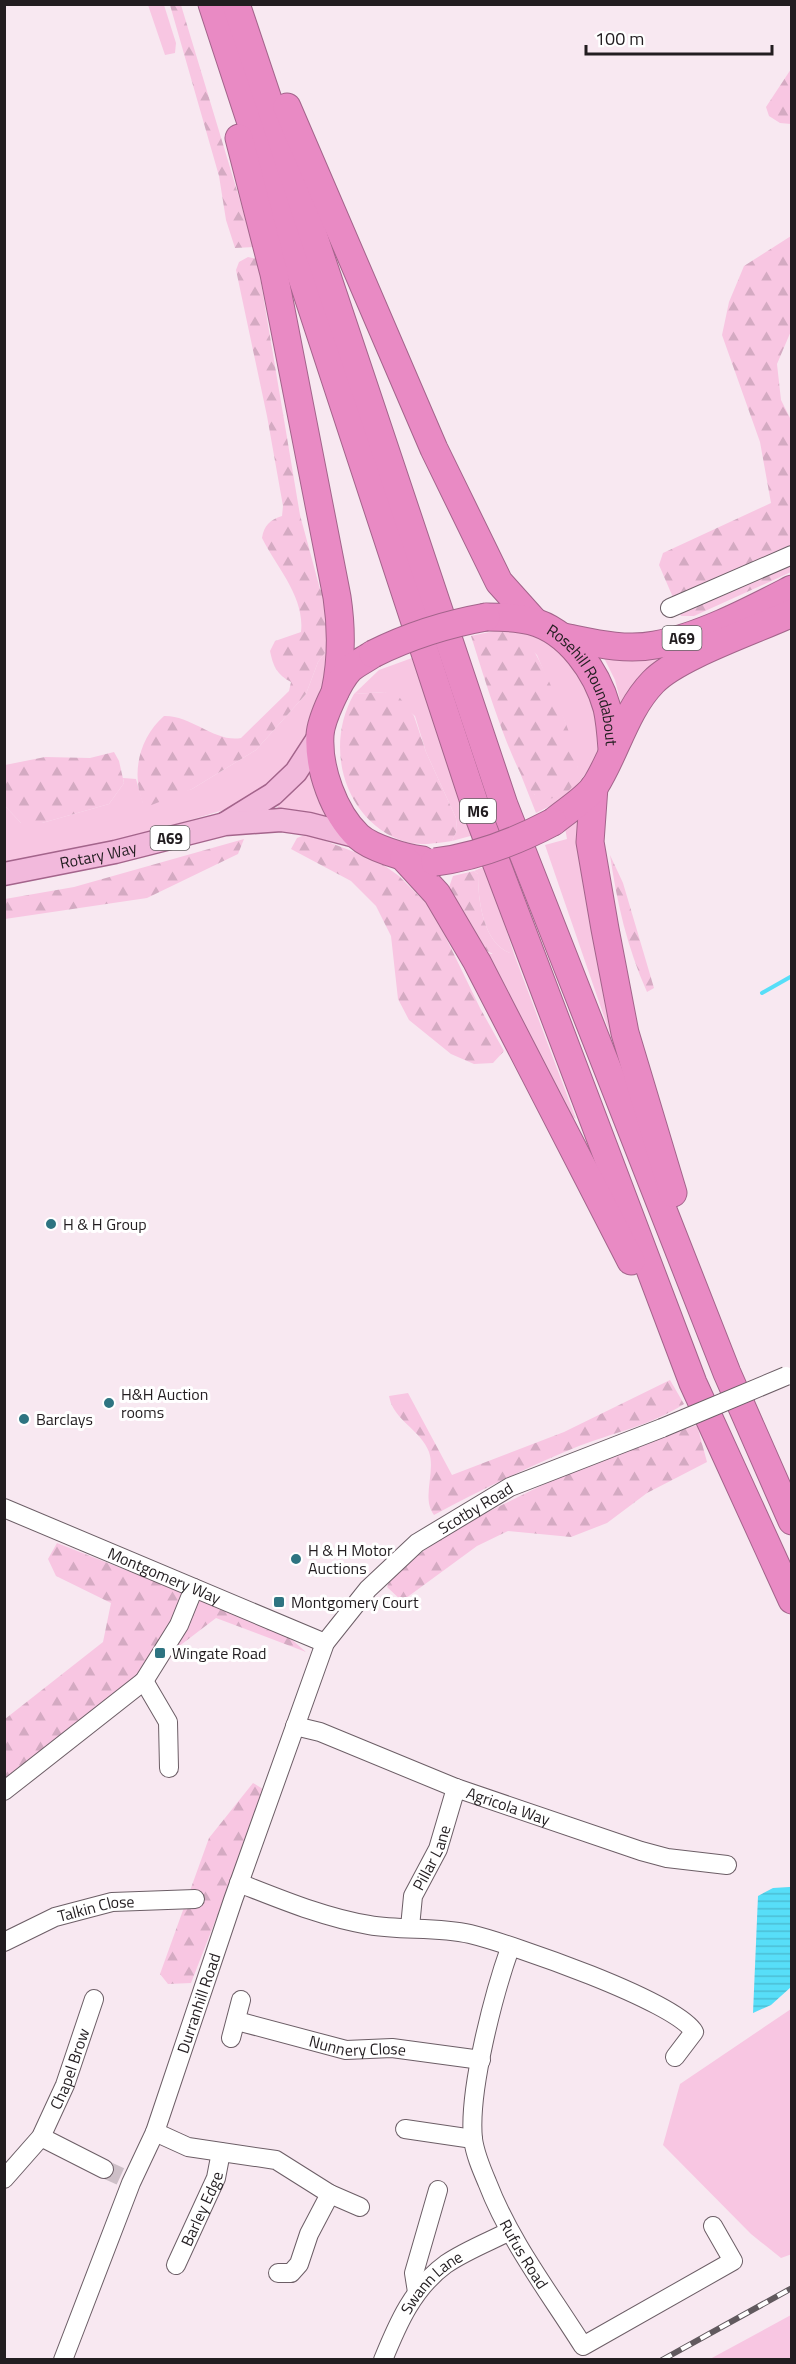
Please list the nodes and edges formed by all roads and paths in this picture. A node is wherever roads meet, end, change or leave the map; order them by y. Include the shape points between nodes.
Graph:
1 (207, 4) edge
2 (212, 4) edge
3 (236, 4) edge
4 (242, 4) edge
5 (792, 555) edge
6 (792, 589) edge
7 (670, 608) dead end
8 (792, 613) edge
9 (534, 621) junction
10 (564, 638) junction
11 (335, 692) junction
12 (320, 735) junction
13 (612, 749) junction
14 (594, 787) junction
15 (225, 824) junction
16 (359, 837) junction
17 (404, 858) junction
18 (4, 874) edge
19 (726, 1373) junction
20 (789, 1375) edge
21 (693, 1383) junction
22 (4, 1508) edge
23 (792, 1521) edge
24 (194, 1588) junction
25 (792, 1600) edge
26 (325, 1643) junction
27 (144, 1682) junction
28 (295, 1726) junction
29 (169, 1768) dead end
30 (456, 1788) junction
31 (4, 1791) edge
32 (727, 1865) dead end
33 (239, 1883) junction
34 (195, 1899) dead end
35 (410, 1927) junction
36 (4, 1942) edge
37 (510, 1947) junction
38 (93, 1999) dead end
39 (241, 2000) dead end
40 (237, 2021) junction
41 (231, 2038) dead end
42 (675, 2057) dead end
43 (481, 2060) junction
44 (405, 2129) dead end
45 (155, 2132) junction
46 (41, 2137) junction
47 (473, 2139) junction
48 (222, 2152) junction
49 (104, 2169) tunnel mouth
50 (4, 2179) edge
51 (438, 2190) dead end
52 (330, 2194) junction
53 (360, 2207) dead end
54 (713, 2226) dead end
55 (508, 2232) junction
56 (176, 2265) dead end
57 (278, 2273) dead end
58 (417, 2292) junction
59 (63, 2360) edge
60 (383, 2360) edge

1 - 11 highway via 274,273 324,526 342,628
2 - 21 highway, M6 via 479,816
3 - 19 highway, M6 via 504,805
4 - 9 highway via 434,449 499,582
5 - 7 street
6 - 10 highway, A69 via 654,646 615,647
8 - 13 highway, A69 via 660,676 640,699
9 - 10 highway, Rosehill Roundabout
9 - 11 highway, Rosehill Roundabout / A69, bridge via 486,617 457,622 394,643 350,670
10 - 13 highway, Rosehill Roundabout via 589,667 607,708
11 - 12 highway, A69
12 - 15 main road, Rotary Way / A69 via 296,772 273,794
12 - 16 highway, A69 via 325,776 338,810
13 - 14 highway, Rosehill Roundabout
14 - 17 highway, Rosehill Roundabout / A69, bridge via 553,822 525,836 456,859 435,862
14 - 19 highway via 590,842 625,1033
15 - 16 main road, Rotary Way / A69 via 281,820
15 - 18 main road, Rotary Way / A69 via 115,852
16 - 17 highway, A69
17 - 21 highway via 437,894 477,962
19 - 23 highway, M6
20 - 26 street, Scotby Road, bridge via 510,1487 417,1543 368,1589
21 - 25 highway, M6
22 - 24 street, Montgomery Way
24 - 26 street, Montgomery Way
24 - 27 street via 179,1626
26 - 28 street, Durranhill Road
27 - 29 street via 168,1722
27 - 31 street
28 - 30 street, Agricola Way via 320,1732
28 - 33 street, Durranhill Road
30 - 32 street, Agricola Way via 641,1851
30 - 35 street, Pillar Lane via 438,1850 413,1896
33 - 35 street via 289,1903 370,1926
33 - 45 street, Durranhill Road
34 - 36 street, Talkin Close via 112,1902 55,1917
35 - 37 street via 469,1934
37 - 42 street via 648,1998 688,2022 694,2032
37 - 43 street, Rufus Road
38 - 46 street, Chapel Brow via 64,2085
39 - 40 street
40 - 41 street
40 - 43 street, Nunnery Close via 346,2050 392,2048
43 - 47 street, Rufus Road via 473,2105
44 - 47 street
45 - 48 street, Barley Edge via 188,2146
45 - 59 street, Durranhill Road via 127,2181
46 - 49 street
46 - 50 street, Chapel Brow
47 - 55 street, Rufus Road
48 - 52 street, Barley Edge via 276,2160
48 - 56 street, Barley Edge via 216,2178
51 - 58 street via 414,2273
52 - 53 street, Barley Edge
52 - 57 street via 309,2234 299,2264 291,2273
54 - 55 street, Rufus Road via 733,2261 583,2346
55 - 58 street, Swann Lane via 446,2264
58 - 60 street, Swann Lane via 402,2313

